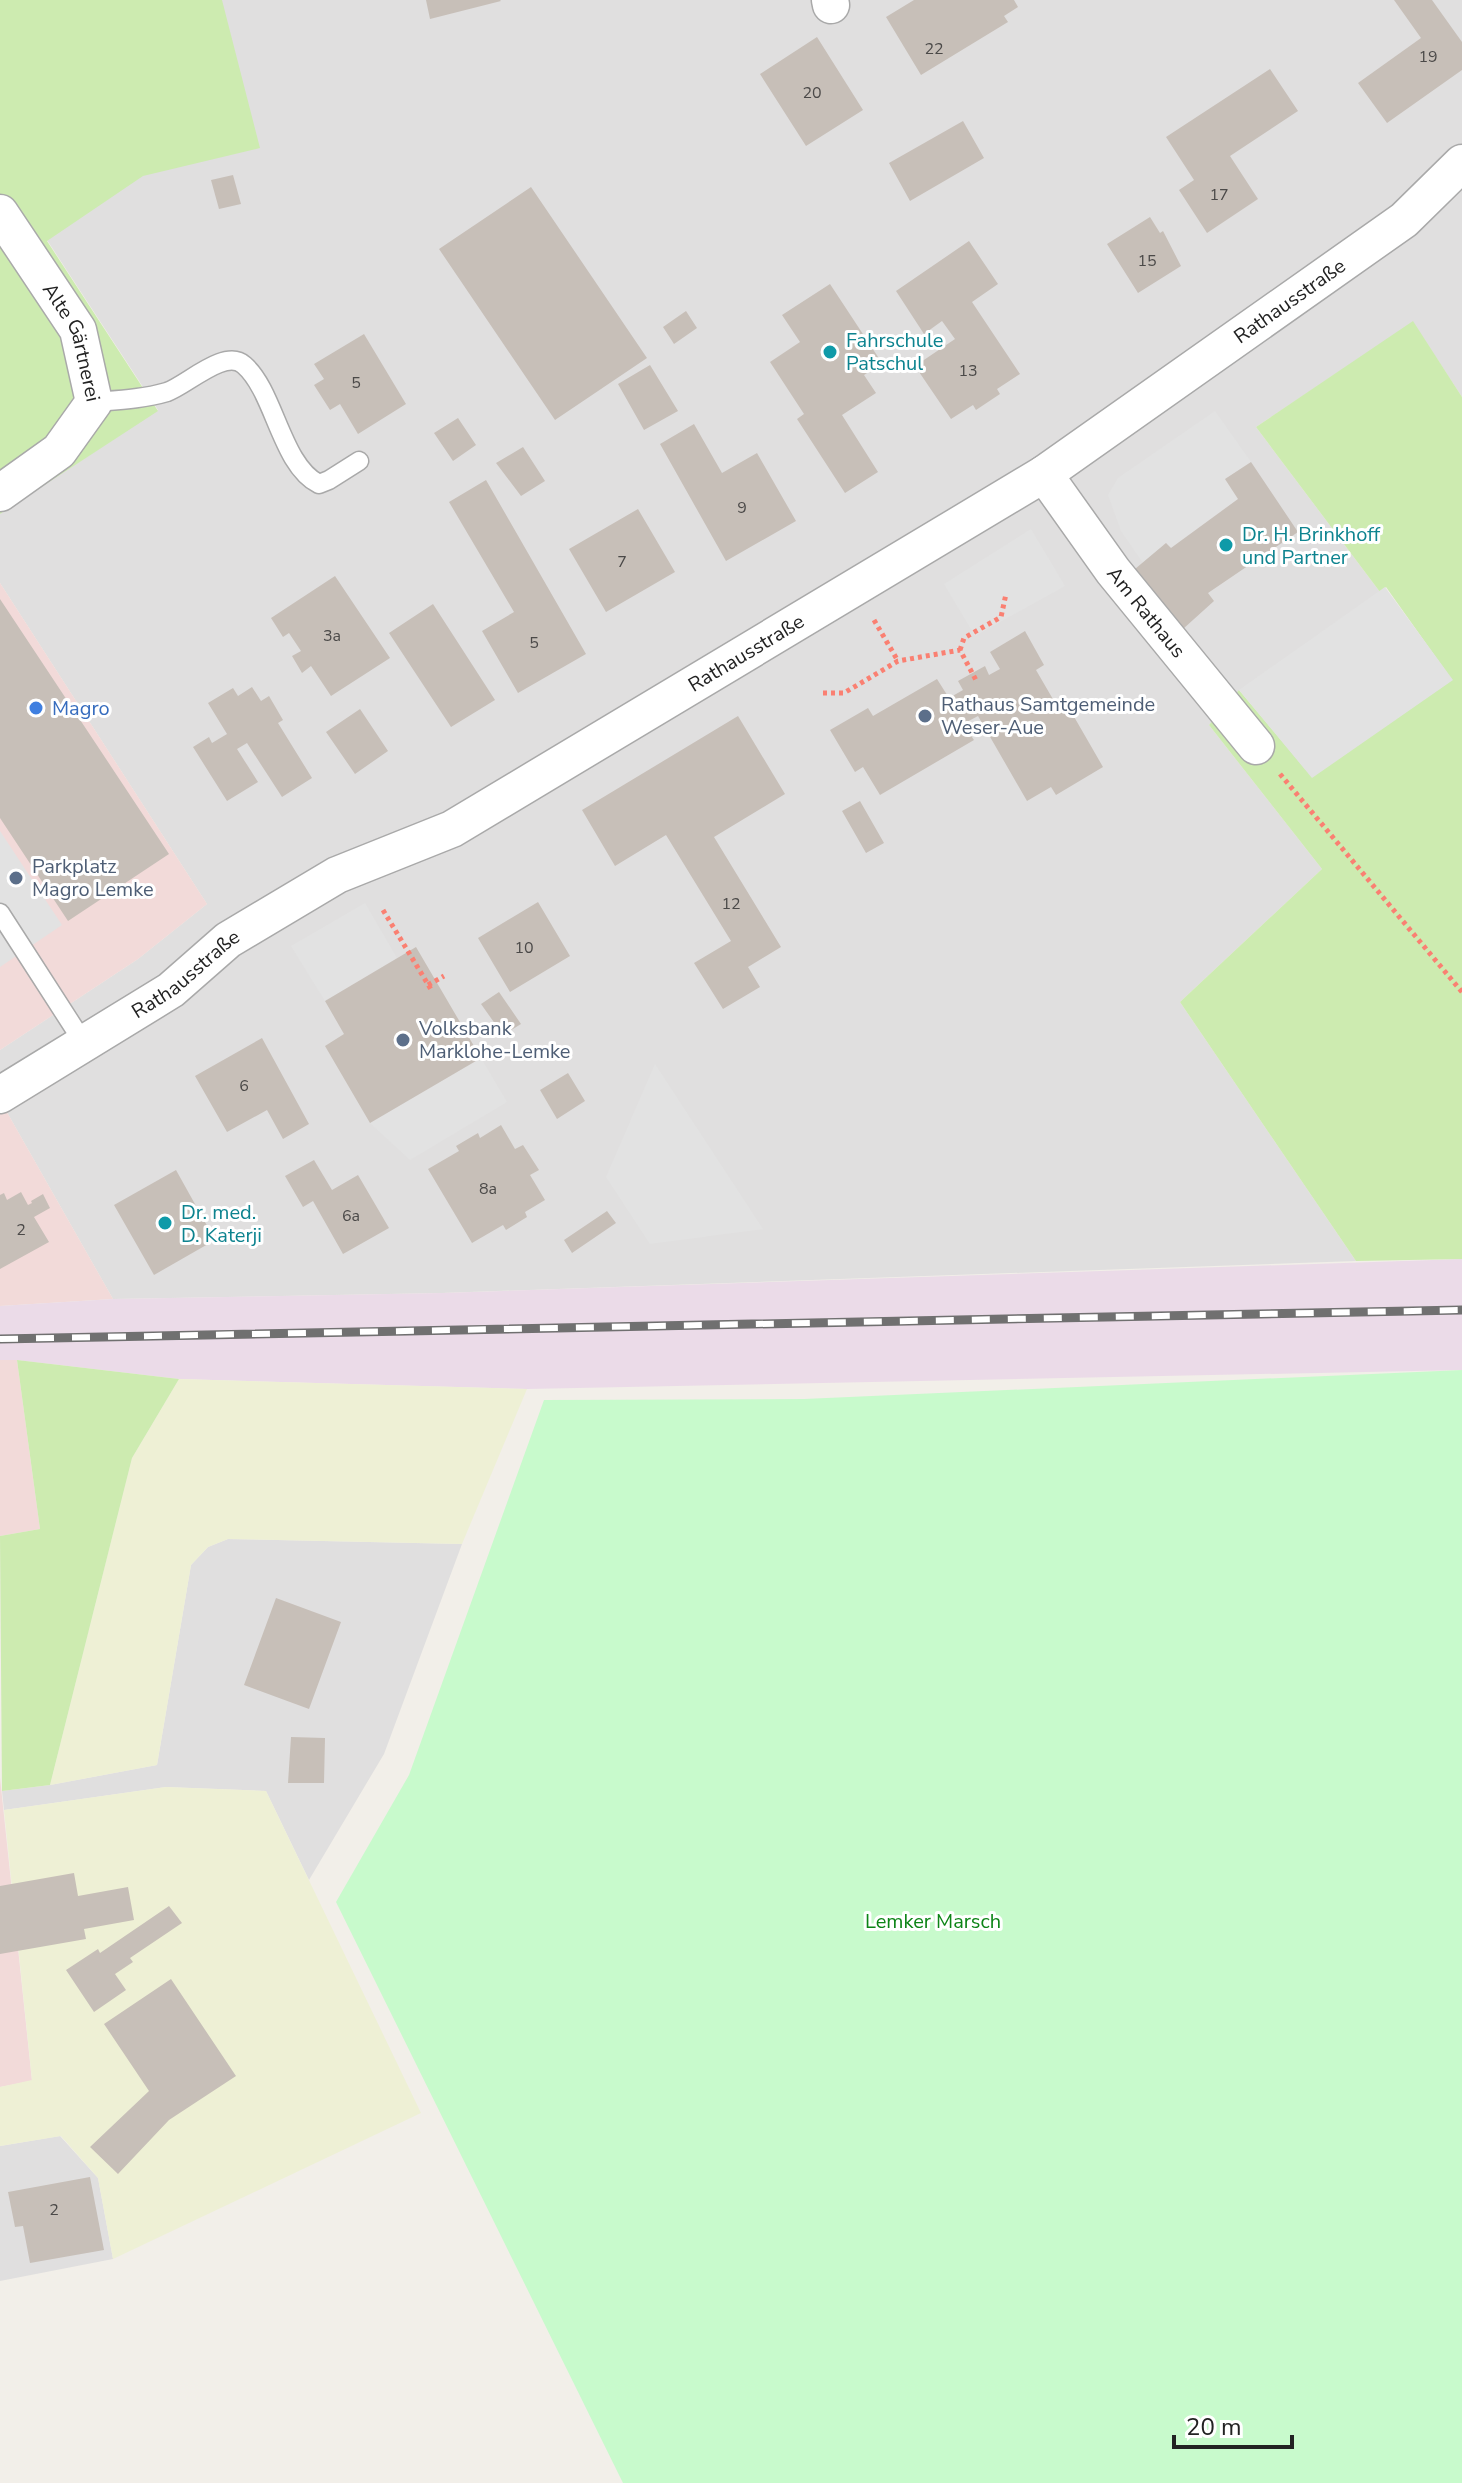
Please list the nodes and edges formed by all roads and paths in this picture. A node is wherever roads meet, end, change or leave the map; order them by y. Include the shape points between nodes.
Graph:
1 (1462, 163) edge
2 (0, 213) edge
3 (94, 402) junction
4 (359, 461) dead end
5 (1044, 474) junction
6 (0, 493) edge
7 (855, 588) junction
8 (1006, 594) dead end
9 (960, 650) junction
10 (898, 661) junction
11 (977, 682) dead end
12 (823, 693) dead end
13 (1256, 746) joint
14 (383, 910) dead end
15 (0, 913) edge
16 (444, 976) dead end
17 (1462, 992) edge
18 (85, 1045) junction
19 (0, 1095) edge

1 - 5 street, Rathausstraße via 1404,220
2 - 3 street, Alte Gärtnerei via 78,330
3 - 4 lane via 171,391 233,359 254,377 284,440 311,480 319,484
3 - 6 street, Alte Gärtnerei via 59,451
5 - 7 street, Rathausstraße
5 - 13 street, Am Rathaus via 1113,571
7 - 10 path
7 - 18 street, Rathausstraße via 452,829 337,875 228,940 171,990
8 - 9 path via 1001,617 964,638
9 - 10 path
9 - 11 path
10 - 12 path via 844,693
13 - 17 path
14 - 16 path via 430,988
15 - 18 lane
18 - 19 street, Rathausstraße

